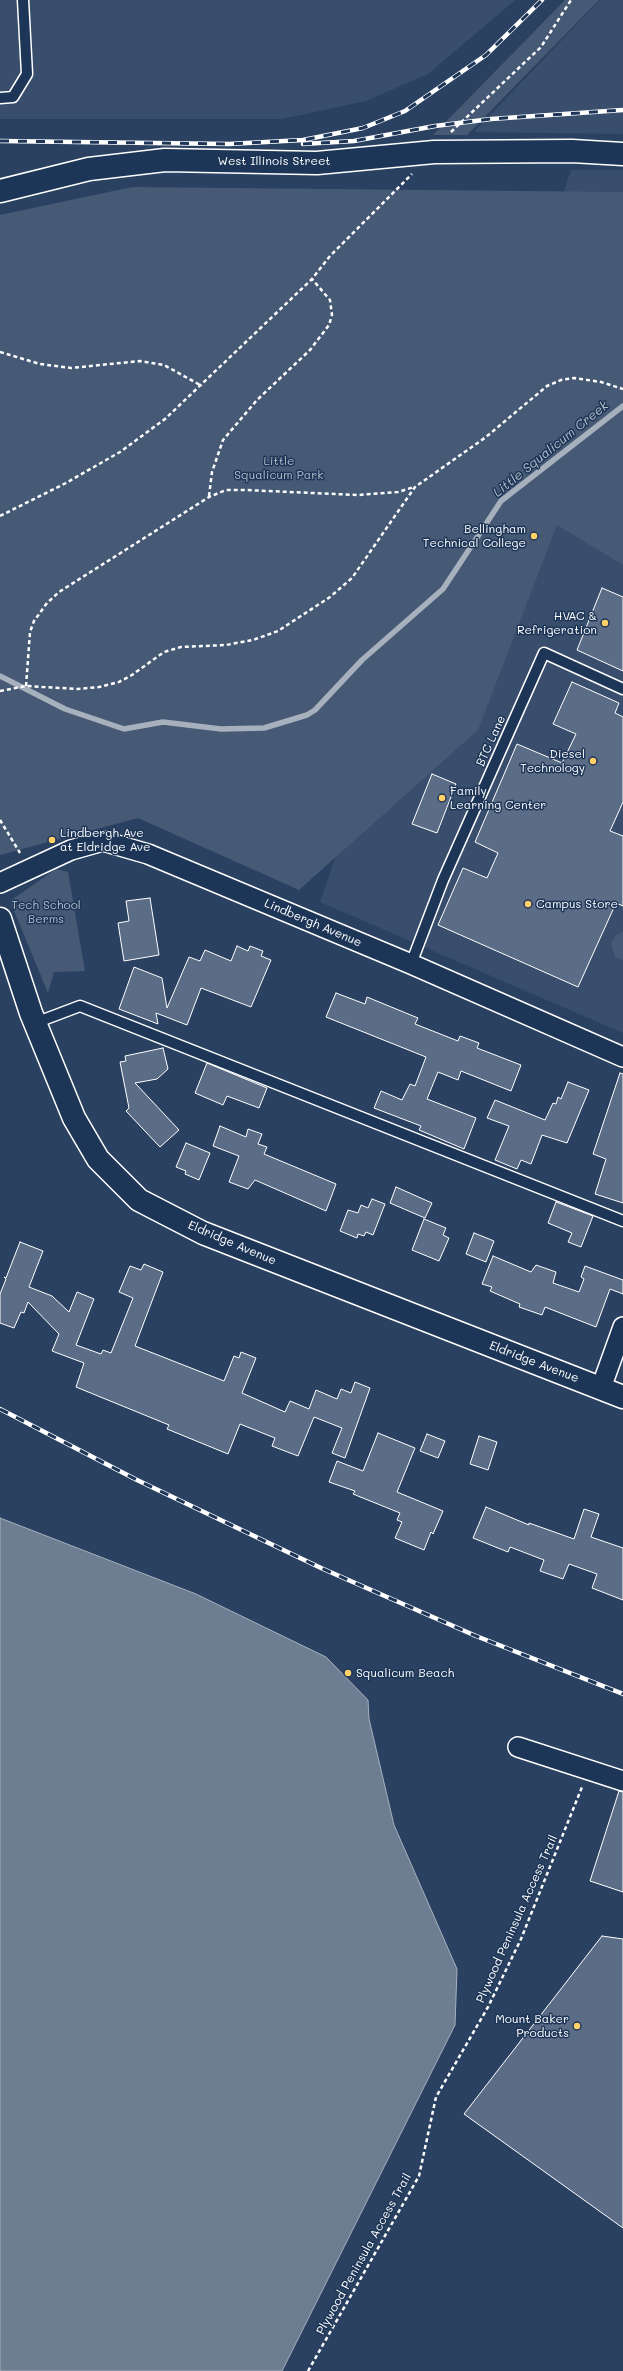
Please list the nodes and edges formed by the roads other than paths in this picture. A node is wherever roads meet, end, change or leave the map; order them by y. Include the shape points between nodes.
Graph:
1 (23, 0) edge
2 (0, 98) edge
3 (623, 154) edge
4 (0, 192) edge
5 (623, 689) edge
6 (0, 883) edge
7 (0, 919) edge
8 (410, 964) junction
9 (35, 1022) junction
10 (623, 1057) edge
11 (623, 1221) edge
12 (623, 1327) edge
13 (601, 1388) junction
14 (623, 1397) edge
15 (518, 1747) dead end
16 (623, 1781) edge

1 - 2 lane via 27,74 13,97
3 - 4 main road, West Illinois Street via 572,151 434,152 317,163 165,160 89,169
5 - 8 lane, BTC Lane via 544,652 443,880
6 - 8 street, Lindbergh Avenue via 71,850 102,841 148,854
7 - 9 main road, Eldridge Avenue
8 - 10 street, Lindbergh Avenue
9 - 11 lane via 80,1006
9 - 13 main road, Eldridge Avenue via 74,1118 98,1159 139,1200 203,1233
12 - 13 street
13 - 14 main road, Eldridge Avenue
15 - 16 street

